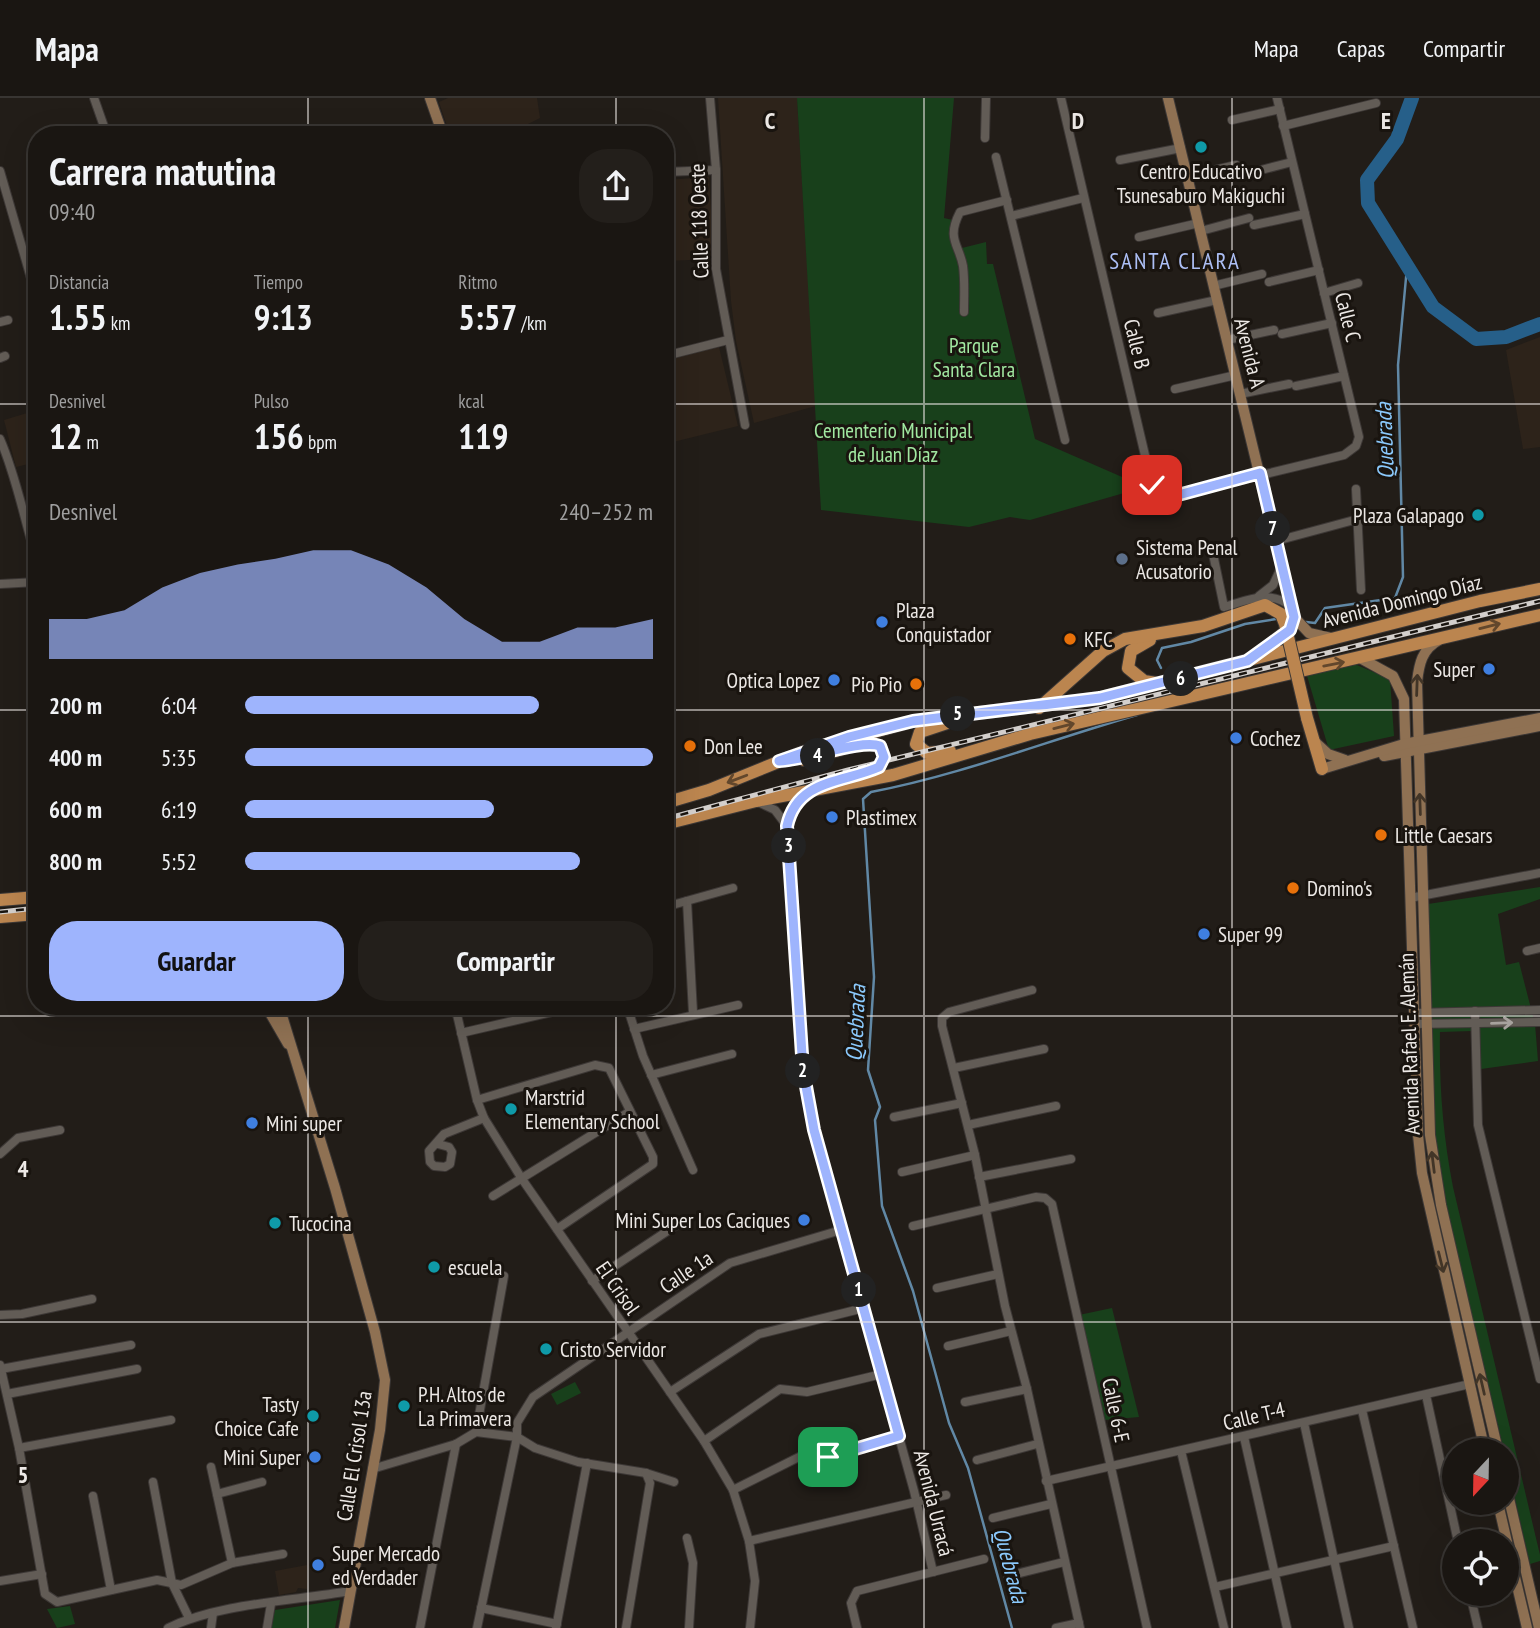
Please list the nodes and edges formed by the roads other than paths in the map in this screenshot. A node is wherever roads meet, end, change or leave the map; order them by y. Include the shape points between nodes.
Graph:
1 (94, 98) edge
2 (430, 98) edge
3 (710, 98) edge
4 (986, 98) edge
5 (1061, 98) edge
6 (1168, 98) edge
7 (1277, 98) edge
8 (1376, 103) dead end
9 (1279, 109) junction
10 (1232, 120) dead end
11 (104, 126) edge
12 (440, 126) edge
13 (1283, 126) junction
14 (985, 138) dead end
15 (1181, 148) junction
16 (996, 157) dead end
17 (1120, 160) dead end
18 (1292, 162) junction
19 (1236, 165) dead end
20 (716, 170) junction
21 (0, 171) edge
22 (674, 172) edge
23 (1242, 175) dead end
24 (1188, 176) junction
25 (1083, 198) junction
26 (1007, 200) junction
27 (1305, 214) junction
28 (1011, 216) junction
29 (1200, 227) junction
30 (1139, 237) dead end
31 (28, 268) edge
32 (1319, 270) junction
33 (1262, 274) dead end
34 (1269, 282) dead end
35 (1358, 283) dead end
36 (1213, 286) junction
37 (1324, 293) junction
38 (1217, 300) junction
39 (964, 312) dead end
40 (1158, 313) dead end
41 (1332, 323) junction
42 (728, 340) junction
43 (1227, 340) junction
44 (674, 354) edge
45 (1236, 375) junction
46 (1344, 376) junction
47 (1175, 389) dead end
48 (1240, 394) junction
49 (745, 425) dead end
50 (0, 439) edge
51 (1065, 440) dead end
52 (1260, 473) junction
53 (1356, 489) dead end
54 (1358, 519) junction
55 (28, 531) edge
56 (1276, 541) junction
57 (1212, 549) dead end
58 (1282, 566) junction
59 (28, 582) edge
60 (0, 584) edge
61 (1540, 589) edge
62 (1361, 590) dead end
63 (1256, 598) junction
64 (1540, 615) edge
65 (1290, 616) junction
66 (1167, 633) junction
67 (1331, 638) junction
68 (1441, 638) junction
69 (1362, 659) junction
70 (1247, 661) junction
71 (1161, 684) junction
72 (1039, 708) junction
73 (1023, 710) junction
74 (1540, 718) edge
75 (1540, 726) edge
76 (1030, 734) junction
77 (1314, 741) junction
78 (1418, 746) junction
79 (1404, 749) junction
80 (1380, 755) junction
81 (779, 761) junction
82 (1348, 761) junction
83 (1322, 769) joint
84 (1405, 776) junction
85 (805, 793) junction
86 (674, 799) edge
87 (757, 802) junction
88 (674, 822) edge
89 (787, 826) junction
90 (1540, 873) edge
91 (733, 888) dead end
92 (1423, 897) junction
93 (28, 898) edge
94 (1410, 898) junction
95 (0, 900) edge
96 (687, 901) junction
97 (674, 905) edge
98 (28, 915) edge
99 (0, 917) edge
100 (1540, 948) edge
101 (1527, 951) dead end
102 (1032, 990) dead end
103 (738, 1005) dead end
104 (1540, 1010) edge
105 (1475, 1011) junction
106 (693, 1013) junction
107 (271, 1015) edge
108 (282, 1015) edge
109 (457, 1015) edge
110 (542, 1015) edge
111 (630, 1015) edge
112 (1427, 1018) junction
113 (1414, 1019) junction
114 (1540, 1022) edge
115 (1476, 1024) junction
116 (635, 1028) junction
117 (461, 1033) junction
118 (292, 1049) junction
119 (1044, 1049) dead end
120 (732, 1054) dead end
121 (954, 1068) junction
122 (651, 1075) junction
123 (477, 1100) junction
124 (962, 1102) junction
125 (1056, 1106) dead end
126 (628, 1112) junction
127 (894, 1117) dead end
128 (484, 1118) junction
129 (968, 1125) junction
130 (60, 1130) dead end
131 (438, 1144) dead end
132 (0, 1154) edge
133 (975, 1156) junction
134 (1071, 1159) dead end
135 (693, 1170) dead end
136 (902, 1172) dead end
137 (979, 1177) junction
138 (522, 1179) junction
139 (493, 1196) dead end
140 (985, 1209) junction
141 (684, 1220) dead end
142 (913, 1226) dead end
143 (556, 1229) junction
144 (841, 1230) junction
145 (998, 1274) junction
146 (504, 1276) dead end
147 (592, 1281) junction
148 (937, 1288) dead end
149 (92, 1298) dead end
150 (864, 1308) junction
151 (0, 1315) edge
152 (1011, 1331) junction
153 (628, 1333) junction
154 (131, 1345) dead end
155 (948, 1346) dead end
156 (1, 1367) edge
157 (137, 1369) dead end
158 (882, 1374) junction
159 (1540, 1379) edge
160 (1470, 1384) junction
161 (1027, 1389) junction
162 (670, 1392) junction
163 (7, 1394) junction
164 (1426, 1395) junction
165 (965, 1402) dead end
166 (1362, 1410) junction
167 (171, 1420) dead end
168 (1304, 1423) junction
169 (476, 1432) junction
170 (899, 1436) junction
171 (517, 1437) junction
172 (1244, 1437) junction
173 (1482, 1438) edge
174 (1495, 1438) edge
175 (704, 1441) junction
176 (456, 1444) junction
177 (1037, 1444) junction
178 (19, 1448) junction
179 (1181, 1451) junction
180 (977, 1460) dead end
181 (587, 1463) junction
182 (211, 1466) dead end
183 (1110, 1466) junction
184 (372, 1469) junction
185 (646, 1473) junction
186 (153, 1482) dead end
187 (262, 1482) dead end
188 (674, 1482) dead end
189 (1046, 1482) junction
190 (733, 1490) junction
191 (217, 1494) junction
192 (946, 1495) dead end
193 (93, 1496) dead end
194 (917, 1502) junction
195 (1051, 1504) junction
196 (1513, 1516) edge
197 (993, 1518) dead end
198 (1455, 1529) edge
199 (687, 1538) dead end
200 (749, 1541) junction
201 (1394, 1546) junction
202 (283, 1554) dead end
203 (984, 1559) dead end
204 (1334, 1559) junction
205 (1064, 1562) junction
206 (232, 1563) junction
207 (933, 1572) junction
208 (1273, 1573) junction
209 (42, 1574) junction
210 (1009, 1576) dead end
211 (0, 1581) edge
212 (172, 1583) junction
213 (1215, 1587) junction
214 (111, 1590) junction
215 (350, 1591) junction
216 (1519, 1594) edge
217 (271, 1604) junction
218 (1473, 1606) edge
219 (481, 1608) junction
220 (213, 1613) junction
221 (188, 1618) junction
222 (1079, 1625) edge
223 (556, 1626) edge
224 (168, 1628) edge
225 (211, 1628) edge
226 (267, 1628) edge
227 (344, 1628) edge
228 (420, 1628) edge
229 (477, 1628) edge
230 (626, 1628) edge
231 (689, 1628) edge
232 (750, 1628) edge
233 (857, 1628) edge
234 (1055, 1628) edge
235 (1147, 1628) edge
236 (1224, 1628) edge
237 (1287, 1628) edge
238 (1349, 1628) edge
239 (1413, 1628) edge
240 (1478, 1628) edge
241 (1527, 1628) edge
242 (1539, 1628) edge

1 - 11 street
2 - 12 main road
3 - 20 street, Calle 118 Oeste
4 - 14 street
5 - 25 street, Calle B
6 - 15 main road, Avenida A
7 - 9 street, Calle C
8 - 13 street
9 - 10 street
9 - 13 street, Calle C
13 - 18 street, Calle C
15 - 17 street
15 - 24 main road, Avenida A
16 - 26 street
18 - 23 street
18 - 27 street, Calle C
19 - 24 street
20 - 22 street
20 - 42 street, Calle 118 Oeste via 716,269
21 - 31 street
24 - 29 main road, Avenida A
25 - 28 street
25 - 52 street, Calle B via 1156,492 1167,498
26 - 28 street
26 - 39 street via 960,212 955,222
27 - 29 street
27 - 32 street, Calle C
28 - 51 street
29 - 30 street
29 - 36 main road, Avenida A
32 - 34 street
32 - 37 street, Calle C
33 - 36 street
35 - 37 street
36 - 38 main road, Avenida A
37 - 41 street, Calle C
38 - 40 street
38 - 43 main road, Avenida A
41 - 43 street
41 - 46 street, Calle C
42 - 44 street
42 - 49 street, Calle 118 Oeste
43 - 45 main road, Avenida A
45 - 47 street
45 - 48 main road, Avenida A
46 - 48 street
46 - 52 street, Calle C via 1359,437 1356,446 1345,454
48 - 52 main road, Avenida A
50 - 55 street
52 - 56 main road, Avenida A
53 - 54 street
54 - 56 street
54 - 62 street
56 - 58 main road, Avenida A
57 - 63 street via 1224,607
58 - 63 street via 1273,585
58 - 65 main road, Avenida A
59 - 60 street
61 - 67 main road, Avenida Domingo Díaz
63 - 65 street via 1275,597
68 -> 64 main road
65 - 66 main road via 1265,605
65 - 67 main road via 1310,632
65 - 70 main road via 1290,630
65 - 77 main road, bridge
66 - 71 main road via 1138,644 1128,658 1134,675
66 - 72 main road via 1125,639 1103,651
67 - 70 main road, Avenida Domingo Díaz
68 - 69 main road
78 -> 68 main road, Avenida Rafael E. Alemán via 1418,669 1430,645
76 -> 69 main road via 1260,678
69 - 79 main road, Avenida Rafael E. Alemán via 1392,676 1399,687 1404,699
70 - 71 main road, Avenida Domingo Díaz
71 - 72 main road, Avenida Domingo Díaz
72 - 73 main road, Avenida Domingo Díaz
73 - 76 main road via 927,728 916,744 937,754
73 - 81 main road, Avenida Domingo Díaz via 913,721
74 - 78 main road
75 - 78 main road
76 - 85 main road via 893,775
77 - 82 main road via 1328,754
77 - 83 main road
78 - 79 main road
92 -> 78 main road, Avenida Rafael E. Alemán
79 - 80 main road
79 - 84 main road, Avenida Rafael E. Alemán
80 - 82 main road
80 - 84 main road via 1398,762
81 - 85 main road via 802,760 863,743 883,750 879,767
81 -> 86 main road, Avenida Domingo Díaz
82 - 83 main road
84 - 94 main road, Avenida Rafael E. Alemán
85 - 87 main road
85 - 89 street
87 - 88 main road
87 - 89 street via 775,810
89 - 144 street, Avenida Urracá via 803,1070
90 - 92 street
91 - 96 street
92 - 94 street
92 - 112 main road, Avenida Rafael E. Alemán
93 - 95 main road
94 - 113 main road, Avenida Rafael E. Alemán
96 - 97 street
96 - 106 street
98 - 99 main road
100 - 101 street
102 - 121 street via 949,1012 942,1018
103 - 106 street
104 - 105 street
105 - 112 street
105 - 115 street
106 - 116 street
107 - 118 main road, Calle El Crisol 13a
108 - 118 main road, Calle El Crisol 13a
109 - 117 street, El Crisol
110 - 117 street
111 - 116 street
112 - 113 street
112 - 115 street
174 -> 112 main road, Avenida Rafael E. Alemán via 1434,1171
113 -> 160 main road, Avenida Rafael E. Alemán via 1422,1173
115 -> 114 street
115 - 159 street via 1478,1125
116 - 122 street
117 - 123 street, El Crisol
118 - 184 main road, Calle El Crisol 13a via 381,1356 384,1404
119 - 121 street
120 - 122 street
121 - 124 street
122 - 135 street
123 - 126 street via 595,1065 609,1068
123 - 128 street, El Crisol
124 - 127 street
124 - 129 street
125 - 129 street
126 - 138 street
126 - 143 street via 653,1164
128 - 131 street via 444,1134
128 - 138 street, El Crisol
129 - 133 street
130 - 132 street via 18,1138
133 - 136 street
133 - 137 street
134 - 137 street
137 - 140 street
138 - 139 street
138 - 143 street, El Crisol
140 - 142 street
140 - 145 street
140 - 183 street, Calle 6-E via 1036,1197 1049,1200 1054,1208
141 - 147 street
143 - 147 street, El Crisol
144 - 150 street, Avenida Urracá
144 - 153 street, Calle 1a via 730,1262
145 - 148 street
145 - 152 street
146 - 169 street
147 - 153 street, El Crisol
149 - 151 street
150 - 158 street, Avenida Urracá
150 - 162 street via 759,1334
152 - 155 street
152 - 161 street
153 - 162 street, El Crisol
153 - 171 street, Calle 1a via 533,1397 517,1423
154 - 156 street
156 - 163 street
157 - 163 street
158 - 170 street, Avenida Urracá
158 - 175 street via 807,1392 780,1389
160 - 164 street, Calle T-4
160 - 173 main road, Avenida Rafael E. Alemán
161 - 165 street
161 - 177 street
162 - 175 street, El Crisol
163 - 178 street
164 - 166 street, Calle T-4
164 - 198 street
166 - 168 street, Calle T-4
166 - 201 street
167 - 178 street
168 - 172 street, Calle T-4
168 - 204 street
169 - 171 street
169 - 176 street
170 - 190 street via 828,1457 813,1450
170 - 194 street, Avenida Urracá
171 - 181 street via 536,1448
171 - 219 street, Calle 1a
172 - 179 street, Calle T-4
172 - 208 street
175 - 190 street, El Crisol
176 - 184 street
176 - 228 street
177 - 180 street
177 - 189 street
178 - 209 street
179 - 183 street, Calle T-4
179 - 213 street
181 - 185 street
181 - 223 street
182 - 191 street
183 - 189 street, Calle T-4
183 - 235 street, Calle 6-E
184 - 215 main road, Calle El Crisol 13a
185 - 188 street
185 - 230 street via 650,1483
186 - 212 street
187 - 191 street
189 - 195 street
190 - 200 street, El Crisol
191 - 206 street
192 - 194 street
193 - 214 street
194 - 200 street
194 - 207 street, Avenida Urracá
195 - 197 street
195 - 205 street
196 - 242 main road
199 - 231 street via 692,1563
200 - 232 street, El Crisol via 755,1581
201 - 204 street
201 - 239 street
202 - 206 street
203 - 207 street
204 - 208 street
204 - 238 street
205 - 210 street
205 - 222 street
206 - 212 street via 181,1585
207 - 233 street via 857,1591 851,1602
208 - 213 street
208 - 237 street
209 - 211 street
209 - 214 street via 45,1594 57,1602
212 - 214 street via 157,1580
212 - 221 street
213 - 236 street
215 - 217 street
215 - 227 main road, Calle El Crisol 13a
216 - 241 main road
217 - 220 street
217 - 226 street
218 - 240 street
219 - 223 street
219 - 229 street, Calle 1a
220 - 221 street
220 - 225 street
221 - 224 street
222 - 234 street

